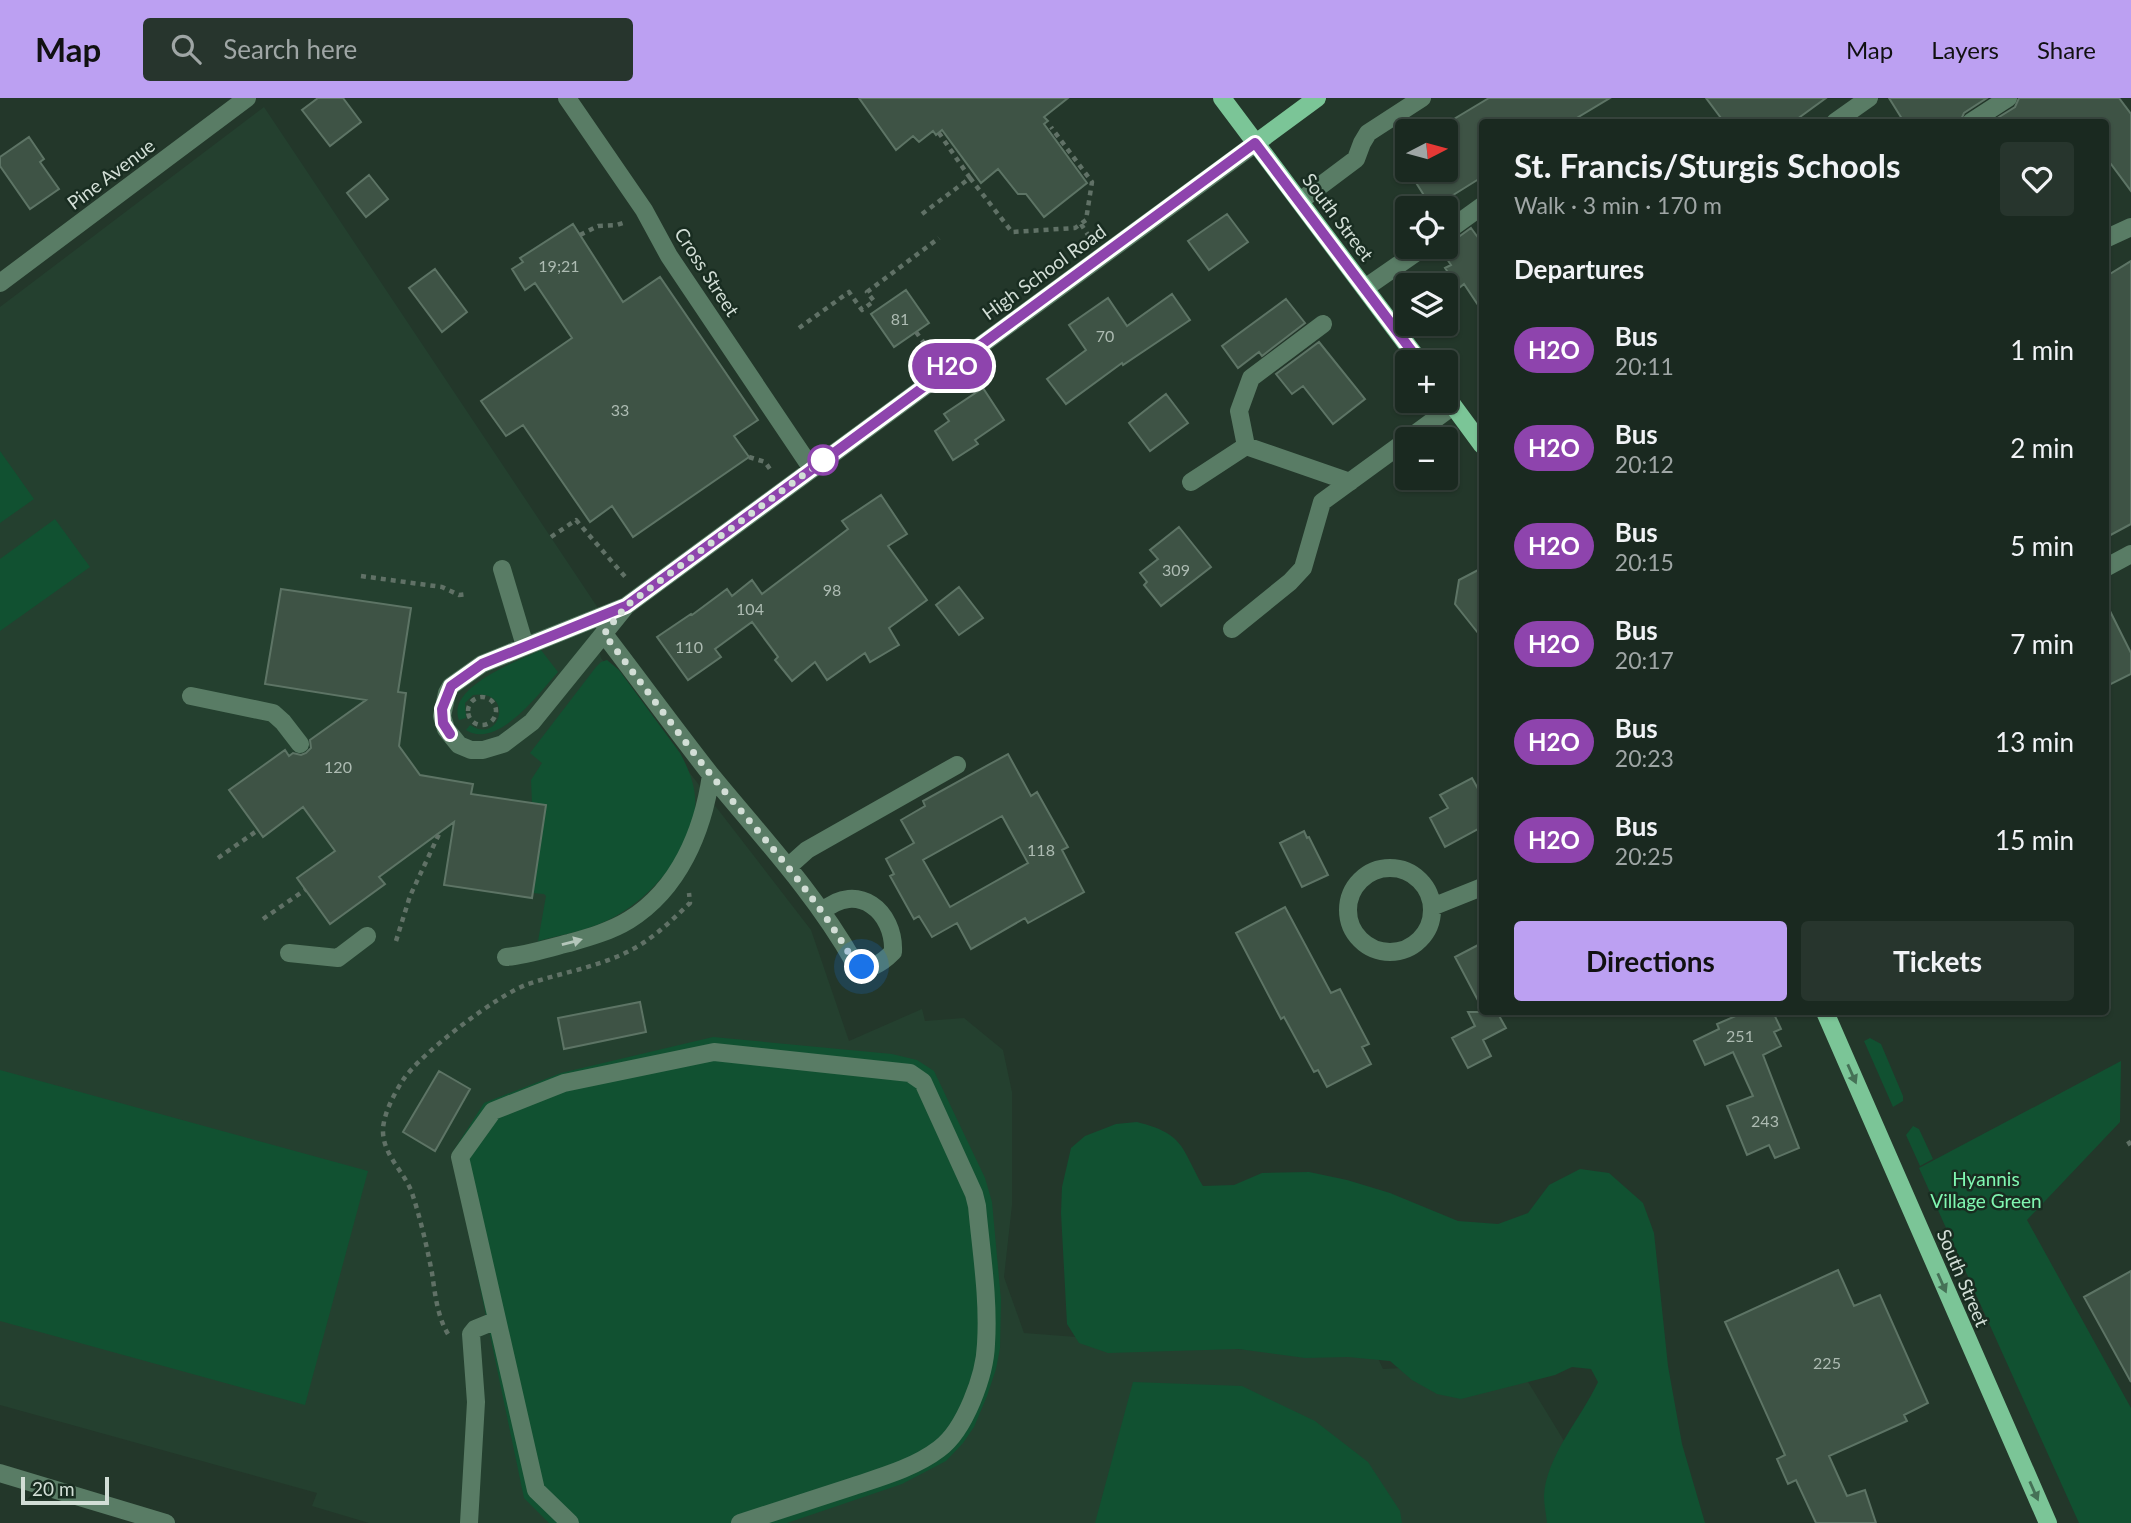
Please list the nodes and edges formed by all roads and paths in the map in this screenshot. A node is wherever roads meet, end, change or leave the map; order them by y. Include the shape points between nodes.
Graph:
1 (247, 98) edge
2 (567, 98) edge
3 (1222, 98) edge
4 (1317, 98) edge
5 (1422, 98) edge
6 (1869, 98) edge
7 (2008, 98) edge
8 (1839, 119) edge
9 (1976, 119) edge
10 (1051, 127) dead end
11 (939, 133) dead end
12 (1255, 143) junction
13 (970, 178) junction
14 (1300, 201) junction
15 (1479, 208) edge
16 (644, 210) junction
17 (922, 214) dead end
18 (1458, 223) edge
19 (1080, 224) junction
20 (2131, 227) edge
21 (580, 235) dead end
22 (2109, 237) edge
23 (939, 238) dead end
24 (1091, 239) dead end
25 (1407, 259) edge
26 (0, 283) edge
27 (1365, 288) junction
28 (1323, 324) dead end
29 (799, 328) dead end
30 (916, 332) dead end
31 (1411, 350) edge
32 (932, 355) dead end
33 (1436, 413) edge
34 (1458, 413) edge
35 (1422, 427) edge
36 (1479, 441) edge
37 (1246, 446) junction
38 (1395, 449) edge
39 (748, 457) dead end
40 (812, 469) junction
41 (772, 473) dead end
42 (1191, 482) dead end
43 (1350, 482) junction
44 (551, 537) dead end
45 (2131, 554) edge
46 (2109, 566) edge
47 (502, 569) dead end
48 (361, 576) dead end
49 (628, 580) dead end
50 (467, 594) dead end
51 (626, 606) junction
52 (1232, 629) dead end
53 (604, 634) junction
54 (525, 646) junction
55 (191, 696) dead end
56 (477, 725) joint
57 (300, 744) dead end
58 (957, 765) dead end
59 (711, 775) junction
60 (258, 830) dead end
61 (440, 832) dead end
62 (218, 858) dead end
63 (788, 867) junction
64 (673, 878) junction
65 (1479, 888) edge
66 (305, 890) dead end
67 (1432, 907) junction
68 (823, 911) dead end
69 (263, 919) dead end
70 (367, 936) dead end
71 (396, 941) dead end
72 (289, 953) dead end
73 (506, 957) dead end
74 (1826, 1015) edge
75 (438, 1309) dead end
76 (497, 1320) junction
77 (0, 1473) edge
78 (166, 1523) edge
79 (469, 1523) edge
80 (570, 1523) edge
81 (740, 1523) edge
82 (2048, 1523) edge

1 - 26 street, Pine Avenue
2 - 16 street, Cross Street
3 - 12 main road, South Street
4 - 12 main road, High School Road
5 - 14 street via 1368,133 1356,159
6 - 8 street
7 - 9 street
10 - 19 path via 1092,182 1086,220
11 - 13 path
12 - 14 main road, South Street
12 - 40 street, High School Road
13 - 17 path
13 - 19 path via 1012,232
14 - 27 main road, South Street
15 - 18 street
16 - 21 path via 623,224 598,226
16 - 40 street, Cross Street
19 - 24 path
20 - 22 street
23 - 29 path via 867,292 874,301 862,310 849,292
25 - 27 street
27 - 31 main road, South Street
28 - 37 street via 1251,378 1239,411
30 - 32 path
33 - 35 street
34 - 36 main road
37 - 42 street
37 - 43 street
38 - 43 street
39 - 41 path via 765,462
40 - 51 street, High School Road
43 - 52 street via 1322,502 1303,568
44 - 49 path via 576,520
45 - 46 street
47 - 54 street
48 - 50 path
51 - 53 street, High School Road
51 - 54 street, High School Road
53 - 54 street, High School Road via 532,722 496,747 471,750 459,745 442,716 451,686 482,664
53 - 59 street
55 - 57 street via 272,713
56 - 56 path via 494,719 496,710 489,698 475,699 469,705 469,718
58 - 63 street via 807,850
59 - 63 street
59 - 64 street via 698,829
60 - 62 path
61 - 71 path via 410,896
63 - 68 street
73 -> 64 street via 617,926 646,907
64 - 75 path via 688,890 690,903 649,940 598,964 526,985 502,997 448,1036 404,1079 392,1100 383,1129 386,1151 413,1194
65 - 67 street
66 - 69 path
67 - 67 street via 1429,893 1412,873 1386,867 1372,871 1353,888 1348,916 1360,941 1373,949 1394,952 1425,935
70 - 72 street via 338,958
74 -> 82 main road, South Street
76 - 79 street via 471,1334 476,1402
76 - 80 street via 536,1490
76 - 81 street via 460,1157 493,1111 564,1083 714,1052 902,1070 918,1077 977,1206 987,1324 983,1368 974,1393 961,1423 939,1449 894,1473
77 - 78 street

